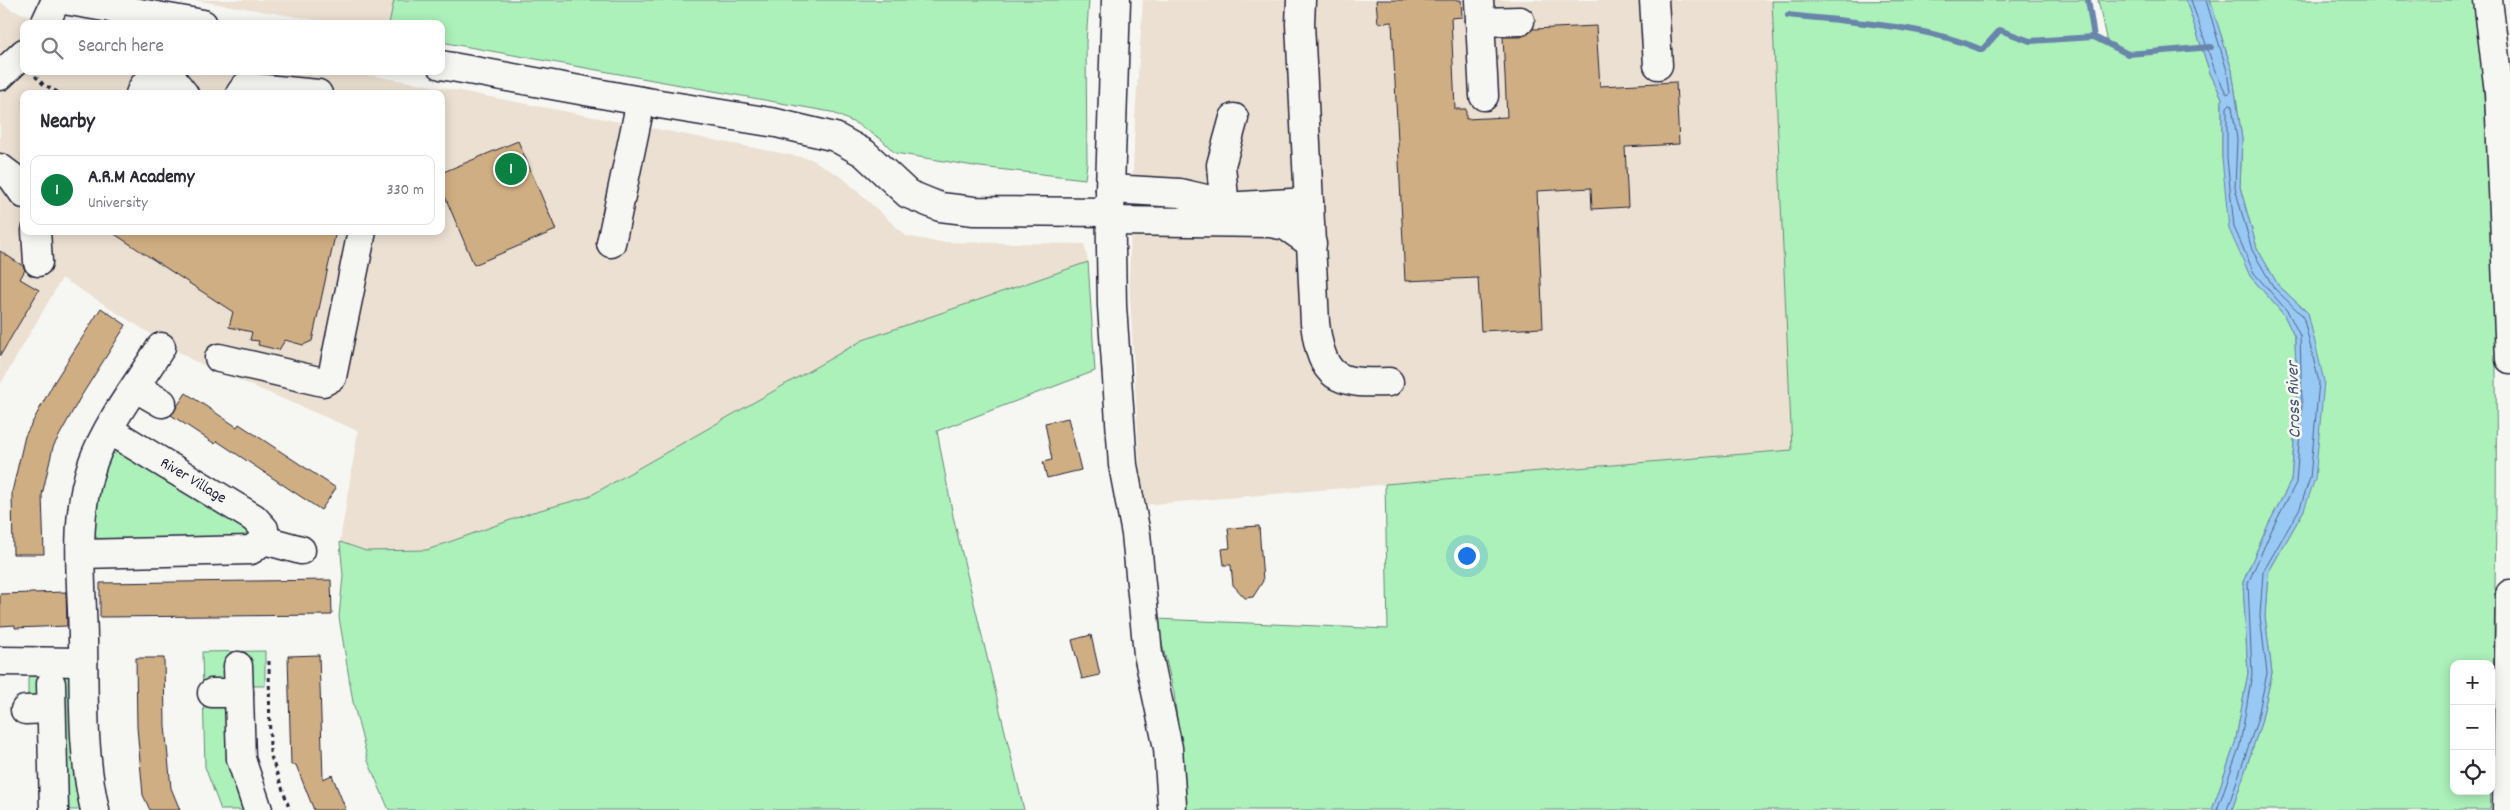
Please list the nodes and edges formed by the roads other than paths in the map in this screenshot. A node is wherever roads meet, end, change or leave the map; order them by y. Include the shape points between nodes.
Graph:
1 (56, 0) edge
2 (64, 0) edge
3 (1116, 0) edge
4 (1301, 0) edge
5 (1654, 0) edge
6 (2488, 0) edge
7 (1479, 11) edge
8 (46, 20) edge
9 (176, 20) edge
10 (1520, 21) dead end
11 (20, 57) edge
12 (1658, 65) dead end
13 (445, 66) edge
14 (0, 76) edge
15 (243, 90) edge
16 (276, 90) edge
17 (1484, 96) dead end
18 (641, 101) junction
19 (1234, 118) dead end
20 (1220, 165) junction
21 (0, 168) edge
22 (20, 188) edge
23 (1180, 193) junction
24 (1308, 202) junction
25 (1110, 207) junction
26 (1225, 214) junction
27 (36, 235) edge
28 (361, 235) edge
29 (611, 243) dead end
30 (1312, 244) junction
31 (38, 262) dead end
32 (161, 347) dead end
33 (219, 358) dead end
34 (2510, 359) edge
35 (1389, 382) dead end
36 (136, 388) junction
37 (162, 403) dead end
38 (109, 430) junction
39 (264, 540) junction
40 (301, 550) dead end
41 (81, 554) junction
42 (2510, 594) edge
43 (0, 661) edge
44 (83, 662) junction
45 (238, 666) dead end
46 (239, 693) junction
47 (212, 694) dead end
48 (25, 710) dead end
49 (1172, 805) dead end
50 (54, 810) edge
51 (95, 810) edge
52 (258, 810) edge
53 (2507, 810) edge

1 - 8 main road
2 - 9 main road
3 - 25 main road
4 - 24 main road
5 - 12 main road
6 - 34 main road via 2499,92
7 - 10 main road
7 - 17 main road
11 - 14 main road
13 - 18 main road
15 - 16 main road via 245,87
18 - 25 main road via 835,137 864,153 908,194 940,207 974,211
18 - 29 main road
19 - 20 main road
20 - 23 main road via 1200,190
20 - 26 main road
21 - 22 main road
23 - 25 main road
23 - 26 main road via 1210,200
24 - 26 main road
24 - 30 main road
25 - 26 main road
25 - 49 main road via 1112,306 1123,465 1136,534 1148,654 1168,748
26 - 30 main road via 1286,226
27 - 31 main road
28 - 33 main road via 332,377 323,382
30 - 35 main road via 1318,352 1328,369 1341,379 1356,383
32 - 36 main road
36 - 37 main road
36 - 38 main road
38 - 39 main road, River Village via 254,518 264,529
38 - 41 main road via 86,484
39 - 40 main road
39 - 41 main road via 256,548 238,551
41 - 44 main road
42 - 53 main road
43 - 44 main road
44 - 51 main road via 87,754
45 - 46 main road
46 - 47 main road
46 - 52 main road via 241,759
48 - 50 main road via 51,697

